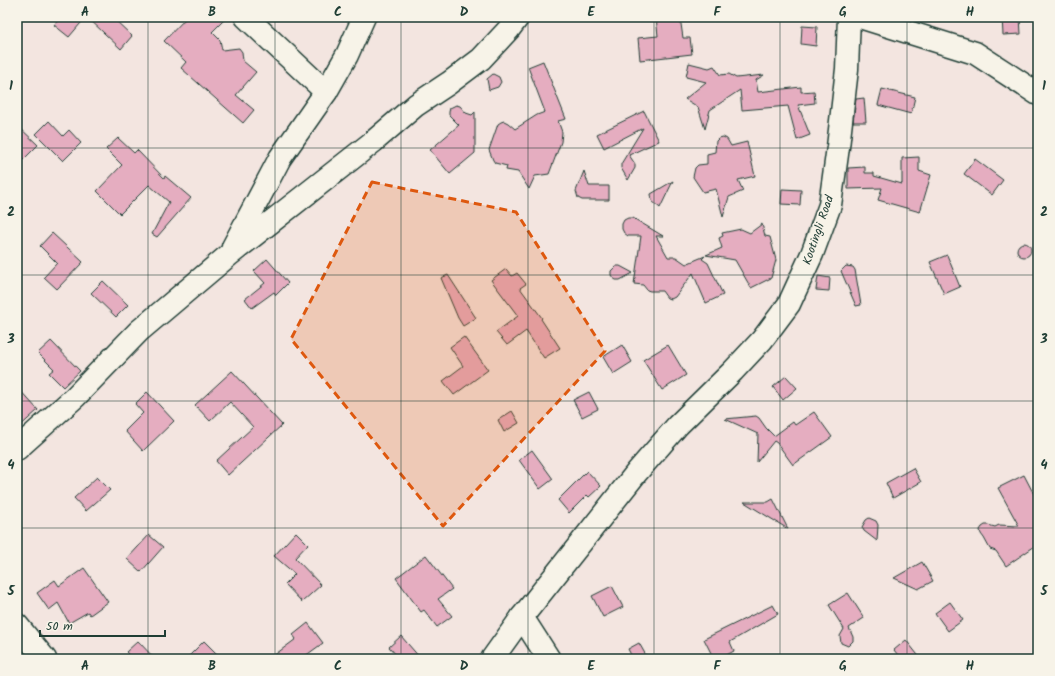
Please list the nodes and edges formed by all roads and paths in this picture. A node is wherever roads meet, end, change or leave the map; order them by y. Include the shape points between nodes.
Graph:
1 (246, 17) edge
2 (364, 17) edge
3 (518, 17) edge
4 (849, 17) edge
5 (860, 17) edge
6 (326, 92) junction
7 (1038, 94) edge
8 (229, 255) junction
9 (17, 448) edge
10 (522, 617) junction
11 (17, 625) edge
12 (44, 659) edge
13 (492, 659) edge
14 (549, 659) edge

1 - 6 street
2 - 6 street via 348,55
3 - 8 street via 481,59 416,105
4 - 10 street, Kootingli Road via 847,69 830,205 812,254 789,304 762,340 678,425 637,472
5 - 7 street via 975,54
6 - 8 street via 280,158
8 - 9 street via 139,331 75,397
10 - 13 street, Kootingli Road
10 - 14 street
11 - 12 street

